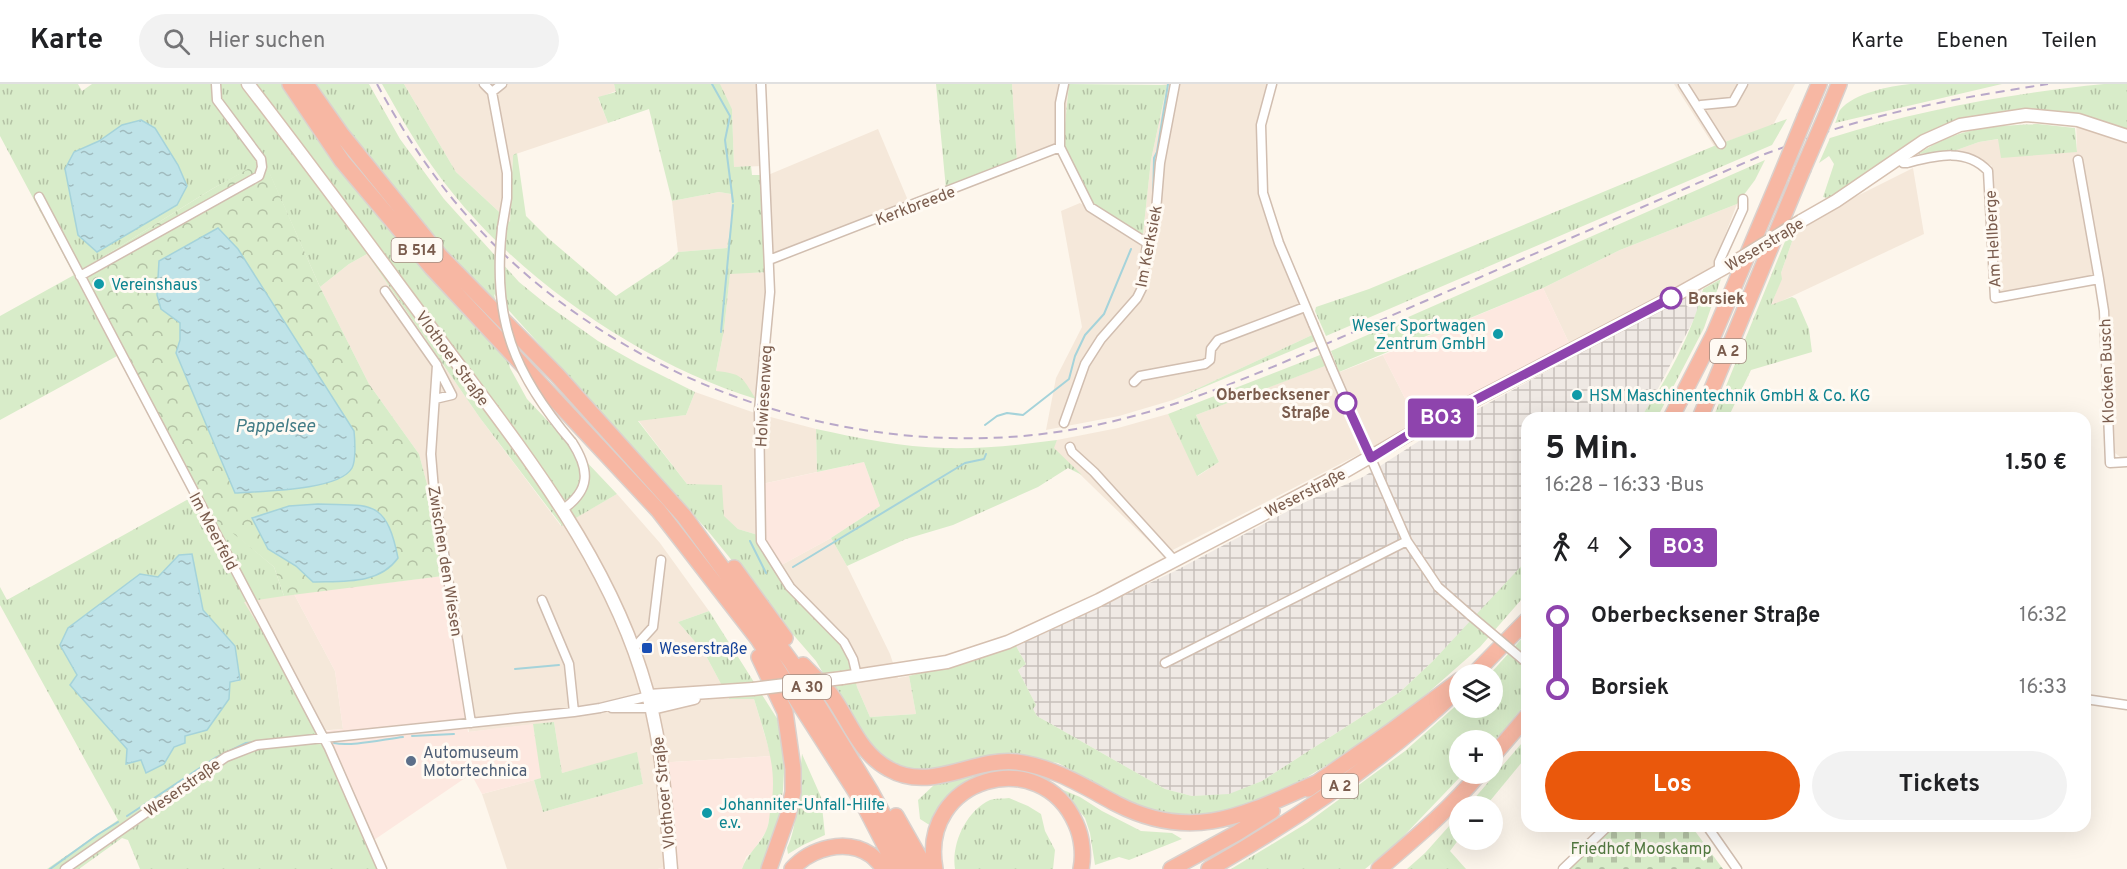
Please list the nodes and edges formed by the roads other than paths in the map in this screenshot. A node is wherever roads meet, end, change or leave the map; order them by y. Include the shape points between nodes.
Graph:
1 (216, 84) edge
2 (248, 84) edge
3 (290, 84) edge
4 (306, 84) edge
5 (484, 84) edge
6 (502, 84) edge
7 (761, 84) edge
8 (1064, 84) edge
9 (1175, 84) edge
10 (1272, 84) edge
11 (1683, 84) edge
12 (1743, 84) edge
13 (1819, 84) edge
14 (1839, 84) edge
15 (492, 92) junction
16 (1698, 107) junction
17 (2127, 136) edge
18 (1721, 144) dead end
19 (1060, 147) junction
20 (1898, 159) junction
21 (2078, 160) dead end
22 (39, 197) dead end
23 (1743, 199) dead end
24 (1147, 243) junction
25 (769, 260) junction
26 (1724, 268) junction
27 (80, 276) junction
28 (2099, 279) junction
29 (385, 291) dead end
30 (1305, 307) junction
31 (436, 365) junction
32 (1134, 382) dead end
33 (435, 399) junction
34 (1674, 412) edge
35 (1702, 412) edge
36 (1064, 423) dead end
37 (1070, 447) dead end
38 (1371, 458) junction
39 (2127, 462) edge
40 (562, 510) junction
41 (658, 510) junction
42 (684, 516) junction
43 (1407, 541) junction
44 (661, 560) dead end
45 (1174, 560) junction
46 (542, 600) dead end
47 (1521, 626) edge
48 (633, 649) junction
49 (759, 657) junction
50 (1521, 658) edge
51 (1490, 660) junction
52 (1166, 663) dead end
53 (1484, 664) edge
54 (1485, 664) edge
55 (803, 665) junction
56 (857, 676) junction
57 (1449, 688) edge
58 (1449, 698) edge
59 (2091, 700) edge
60 (651, 702) junction
61 (2127, 705) edge
62 (574, 712) junction
63 (471, 723) junction
64 (1521, 723) edge
65 (323, 737) junction
66 (1503, 744) edge
67 (1316, 783) junction
68 (1471, 784) edge
69 (1423, 832) junction
70 (1602, 832) edge
71 (1711, 832) edge
72 (65, 869) edge
73 (382, 869) edge
74 (671, 869) edge
75 (769, 869) edge
76 (792, 869) edge
77 (885, 869) edge
78 (890, 869) edge
79 (897, 869) edge
80 (913, 869) edge
81 (926, 869) edge
82 (935, 869) edge
83 (1081, 869) edge
84 (1171, 869) edge
85 (1209, 869) edge
86 (1379, 869) edge
87 (1393, 869) edge
88 (1563, 869) edge
89 (1737, 869) edge

1 - 27 street via 217,100 261,159 259,176
2 - 40 street, Vlothoer Straße via 468,377
3 - 41 highway, B 514 via 342,161 432,268
4 - 42 highway, B 514 via 440,256 557,375
5 - 15 street
6 - 15 street
7 - 25 street, Holwiesenweg
8 - 19 street
9 - 24 street, Im Kerksiek via 1160,163 1155,223
10 - 30 street via 1261,125 1263,193
11 - 16 street
12 - 16 street via 1733,102
13 - 34 highway, A 2, bridge via 1714,334
14 - 35 highway, A 2, bridge
15 - 40 street, bridge via 507,173 498,263 508,332 531,389 581,455 586,474 578,497
16 - 18 street
17 - 20 street, Weserstraße via 2078,120 2018,116 1960,124
19 - 24 street via 1090,207
19 - 25 street, Kerkbreede
20 - 26 street, Weserstraße, bridge
20 - 28 street, Am Hellberge via 1907,163 1965,156 1988,171 1995,298
21 - 28 street, Klocken Busch
22 - 27 street, Im Meerfeld
23 - 26 street via 1743,209 1719,262
24 - 36 street, Im Kerksiek via 1142,288 1084,364
25 - 56 street, Holwiesenweg via 770,292 759,410 761,541 790,586 844,642
26 - 38 street, Weserstraße
27 - 65 street, Im Meerfeld
28 - 39 street, Klocken Busch via 2104,311 2110,463
29 - 31 street
30 - 32 street via 1218,339 1205,364 1140,376
30 - 38 street, bridge
31 - 33 street, Zwischen den Wiesen
31 - 33 street via 452,395
33 - 63 street, Zwischen den Wiesen via 431,454 434,490
37 - 45 street
38 - 43 street
38 - 45 street, Weserstraße
40 - 48 street, Vlothoer Straße via 599,574
41 - 49 highway
41 - 79 highway, A 30 via 758,639 863,803
42 - 55 highway via 720,549
42 - 80 highway, A 30 via 792,663
43 - 50 street, bridge via 1438,587
43 - 52 street
44 - 48 street via 653,627
45 - 56 street, Weserstraße via 1008,642 947,662
46 - 62 street via 569,664
47 - 51 highway
48 - 60 street, Vlothoer Straße
49 - 75 highway via 785,712 793,769 788,815
49 - 78 highway via 867,826
51 - 53 highway
51 - 54 highway
55 - 67 highway via 830,694 862,747 890,770 909,777 930,778 997,763 1034,765 1066,776 1141,814 1186,823 1243,815
55 - 81 highway
56 - 60 street, Weserstraße, bridge
57 - 67 highway
58 - 85 highway, A 2 via 1392,748 1294,818
59 - 61 street
60 - 62 street, Weserstraße
60 - 74 street, Vlothoer Straße via 665,781
62 - 63 street, Weserstraße
63 - 65 street, Weserstraße
64 - 66 highway
65 - 72 street, Weserstraße via 257,745 226,757
65 - 73 street, Im Meerfeld
67 - 84 highway
68 - 69 highway
69 - 86 highway
69 - 87 highway
70 - 88 street
71 - 89 street
76 - 77 highway via 815,851 833,846 871,855
82 - 83 highway via 935,832 948,807 971,787 993,779 1014,778 1035,783 1067,806 1079,831

